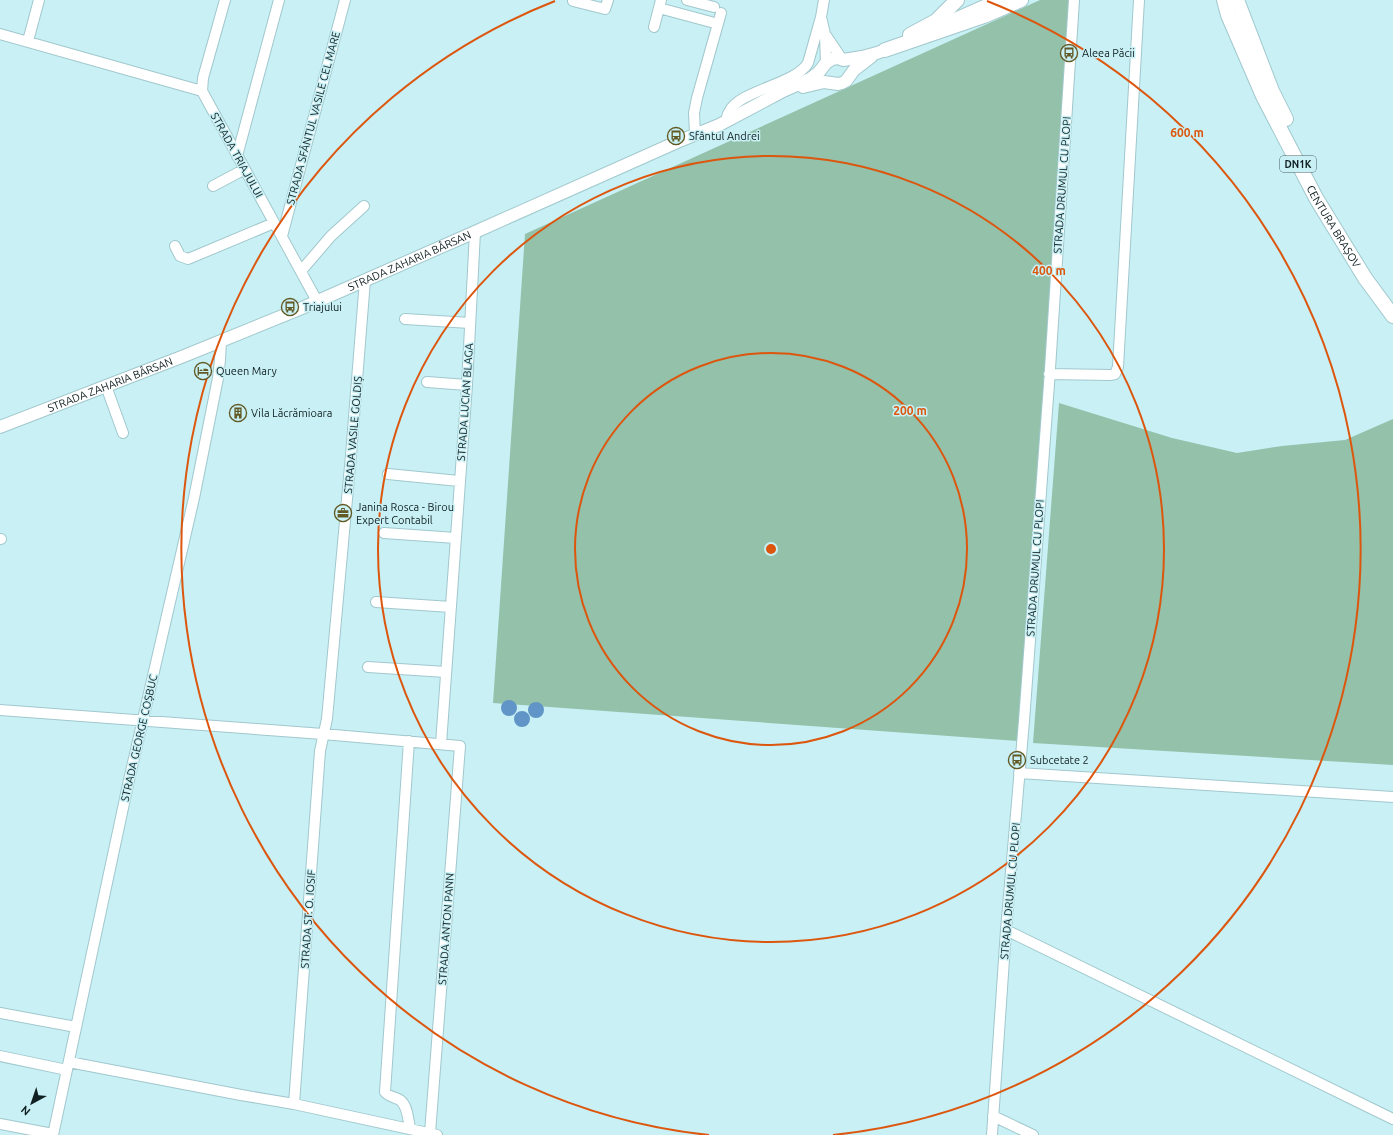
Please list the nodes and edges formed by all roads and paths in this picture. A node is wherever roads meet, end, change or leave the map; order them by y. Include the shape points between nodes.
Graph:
1 (39, 0) edge
2 (225, 0) edge
3 (279, 0) edge
4 (345, 0) edge
5 (608, 0) edge
6 (687, 0) edge
7 (824, 0) edge
8 (957, 0) edge
9 (998, 0) edge
10 (1021, 0) edge
11 (1074, 0) edge
12 (1139, 0) edge
13 (1220, 0) edge
14 (573, 1) edge
15 (1234, 1) edge
16 (660, 4) edge
17 (1228, 15) junction
18 (821, 16) junction
19 (711, 22) dead end
20 (654, 27) dead end
21 (0, 34) edge
22 (825, 34) junction
23 (28, 41) junction
24 (881, 52) junction
25 (842, 59) junction
26 (825, 65) junction
27 (850, 74) junction
28 (830, 82) junction
29 (202, 91) junction
30 (769, 98) junction
31 (726, 121) junction
32 (695, 134) junction
33 (237, 156) junction
34 (245, 170) junction
35 (213, 186) dead end
36 (364, 206) dead end
37 (274, 223) junction
38 (476, 232) junction
39 (282, 236) junction
40 (175, 246) dead end
41 (301, 271) junction
42 (365, 280) junction
43 (317, 301) junction
44 (1393, 302) edge
45 (1393, 316) edge
46 (405, 319) dead end
47 (470, 323) junction
48 (221, 341) junction
49 (1050, 374) junction
50 (426, 382) dead end
51 (467, 385) junction
52 (106, 386) junction
53 (0, 427) edge
54 (123, 433) dead end
55 (388, 474) dead end
56 (459, 481) junction
57 (384, 533) dead end
58 (456, 538) junction
59 (376, 602) dead end
60 (451, 607) junction
61 (368, 667) dead end
62 (446, 672) junction
63 (0, 710) edge
64 (143, 720) junction
65 (324, 734) junction
66 (409, 741) junction
67 (441, 744) junction
68 (1019, 773) junction
69 (1393, 797) edge
70 (1006, 930) junction
71 (0, 1013) edge
72 (76, 1027) junction
73 (0, 1056) edge
74 (68, 1066) junction
75 (294, 1104) junction
76 (993, 1116) junction
77 (1393, 1119) edge
78 (0, 1124) edge
79 (410, 1128) junction
80 (434, 1134) edge
81 (53, 1135) edge
82 (992, 1135) edge
83 (1032, 1135) edge

1 - 23 street
2 - 29 street via 203,78
3 - 33 street
4 - 39 street, STRADA SFÂNTUL VASILE CEL MARE
5 - 14 street via 605,9
6 - 32 street via 717,10 694,113
7 - 18 street
8 - 24 highway via 936,21
9 - 24 main road
10 - 24 highway via 984,16
11 - 49 street, STRADA DRUMUL CU PLOPI
12 - 49 street via 1118,366 1115,374 1110,375
13 - 17 highway
15 - 17 highway, CENTURA BRAȘOV / DN1K
15 - 44 highway, CENTURA BRAȘOV / DN1K via 1272,91 1308,166 1372,274
16 - 19 street
16 - 20 street
17 - 45 highway, CENTURA BRAȘOV / DN1K via 1263,96 1316,198 1365,278
18 - 22 street
18 - 31 street via 805,68 796,75 740,100 729,111
21 - 23 street
22 - 25 street
22 - 26 street
23 - 29 street
24 - 25 main road
24 - 27 main road via 863,62
25 - 26 main road via 835,58
25 - 27 main road via 849,67
26 - 28 main road via 825,78
26 - 30 main road via 810,79
27 - 28 main road via 842,83
28 - 30 main road via 810,85
29 - 33 street, STRADA TRIAJULUI
30 - 31 main road, STRADA ZAHARIA BÂRSAN
31 - 32 main road, STRADA ZAHARIA BÂRSAN
32 - 38 main road, STRADA ZAHARIA BÂRSAN
33 - 34 street, STRADA TRIAJULUI
34 - 35 street
34 - 37 street, STRADA TRIAJULUI
36 - 41 street via 331,236
37 - 39 street, STRADA TRIAJULUI
37 - 40 street via 191,258 180,256
38 - 42 main road, STRADA ZAHARIA BÂRSAN
38 - 47 street, STRADA LUCIAN BLAGA
39 - 41 street, STRADA TRIAJULUI
41 - 43 street, STRADA TRIAJULUI
42 - 43 main road, STRADA ZAHARIA BÂRSAN
42 - 65 street, STRADA VASILE GOLDIȘ via 352,447
43 - 48 main road, STRADA ZAHARIA BÂRSAN
46 - 47 street
47 - 51 street, STRADA LUCIAN BLAGA
48 - 52 main road, STRADA ZAHARIA BÂRSAN
48 - 64 street, STRADA GEORGE COȘBUC via 218,378 200,470
49 - 68 street, STRADA DRUMUL CU PLOPI
50 - 51 street
51 - 56 street, STRADA LUCIAN BLAGA
52 - 53 main road, STRADA ZAHARIA BÂRSAN
52 - 54 street
55 - 56 street
56 - 58 street, STRADA LUCIAN BLAGA
57 - 58 street
58 - 60 street, STRADA LUCIAN BLAGA
59 - 60 street
60 - 62 street, STRADA LUCIAN BLAGA
61 - 62 street
62 - 67 street, STRADA LUCIAN BLAGA
63 - 64 street
64 - 65 street
64 - 72 street, STRADA GEORGE COȘBUC
65 - 66 street
65 - 75 street, STRADA ST. O. IOSIF via 318,767
66 - 67 street
66 - 79 street via 385,1092 403,1104
67 - 80 street, STRADA ANTON PANN via 460,746
68 - 69 street
68 - 70 street, STRADA DRUMUL CU PLOPI
70 - 76 street, STRADA DRUMUL CU PLOPI
70 - 77 street
71 - 72 street
72 - 74 street, STRADA GEORGE COȘBUC
73 - 74 street
74 - 75 street
74 - 81 street, STRADA GEORGE COȘBUC
75 - 79 street
76 - 82 street, STRADA DRUMUL CU PLOPI
76 - 83 street
78 - 81 street
79 - 80 street

